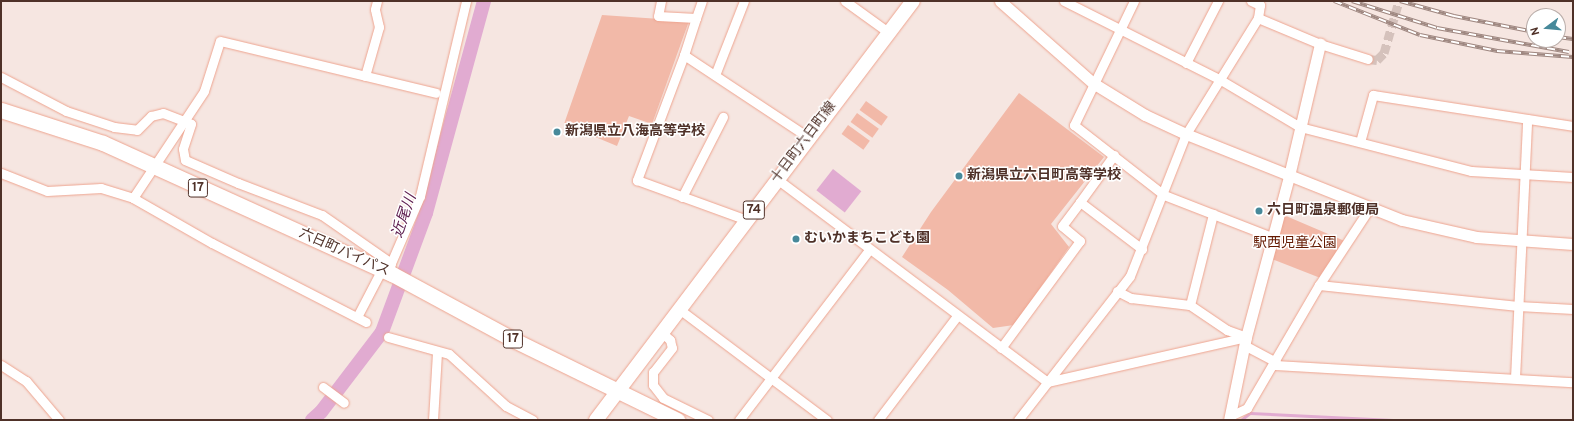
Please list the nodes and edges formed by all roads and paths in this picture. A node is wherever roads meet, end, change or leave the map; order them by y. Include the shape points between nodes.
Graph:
1 (377, 1) edge
2 (466, 1) edge
3 (661, 1) edge
4 (702, 1) edge
5 (744, 1) edge
6 (845, 1) edge
7 (912, 1) edge
8 (1000, 1) edge
9 (1064, 1) edge
10 (1134, 1) edge
11 (1218, 1) edge
12 (1251, 1) edge
13 (696, 18) junction
14 (1258, 18) junction
15 (1119, 31) junction
16 (888, 32) junction
17 (1320, 44) junction
18 (684, 55) junction
19 (1368, 59) tunnel mouth
20 (1186, 63) junction
21 (715, 75) junction
22 (365, 76) junction
23 (1, 77) edge
24 (1219, 79) junction
25 (1093, 83) junction
26 (436, 93) dead end
27 (1, 110) edge
28 (723, 117) dead end
29 (1527, 119) junction
30 (182, 121) junction
31 (1573, 126) edge
32 (1300, 127) junction
33 (1186, 134) junction
34 (808, 137) junction
35 (1360, 142) junction
36 (1114, 155) junction
37 (153, 168) junction
38 (1, 173) edge
39 (1524, 175) junction
40 (1289, 176) junction
41 (1573, 177) edge
42 (777, 179) junction
43 (1164, 195) junction
44 (682, 197) junction
45 (133, 198) junction
46 (1080, 202) junction
47 (1369, 209) junction
48 (1213, 214) junction
49 (747, 220) junction
50 (1272, 237) junction
51 (1520, 241) junction
52 (1573, 244) edge
53 (1142, 249) junction
54 (869, 250) junction
55 (388, 269) junction
56 (1319, 285) junction
57 (1117, 291) junction
58 (1190, 305) junction
59 (1518, 306) junction
60 (679, 309) junction
61 (1573, 309) edge
62 (957, 316) junction
63 (357, 317) junction
64 (366, 322) dead end
65 (662, 333) junction
66 (388, 337) dead end
67 (1245, 341) junction
68 (1001, 348) junction
69 (437, 352) junction
70 (1275, 364) junction
71 (1, 365) edge
72 (1515, 378) junction
73 (771, 379) junction
74 (1047, 382) junction
75 (1573, 382) edge
76 (323, 387) dead end
77 (619, 390) junction
78 (344, 403) dead end
79 (1230, 418) edge
80 (59, 420) edge
81 (433, 420) edge
82 (531, 420) edge
83 (596, 420) edge
84 (677, 420) edge
85 (708, 420) edge
86 (739, 420) edge
87 (826, 420) edge
88 (878, 420) edge
89 (1018, 420) edge

1 - 22 street via 375,9 379,27
2 - 55 street via 420,196
3 - 13 street via 658,16
4 - 13 street
5 - 21 street
6 - 16 street
7 - 16 main road, 十日町六日町線 / 74
8 - 25 street
9 - 15 street
10 - 15 street
11 - 20 street
12 - 14 street via 1260,5
13 - 18 street
14 - 17 street
14 - 24 street
15 - 20 street
15 - 25 street
16 - 34 main road, 十日町六日町線 / 74
17 - 19 street
17 - 32 street
18 - 21 street
18 - 44 street via 637,180
20 - 24 street
21 - 34 street
22 - 26 street
22 - 30 street via 220,41 204,91
23 - 30 street via 66,111 114,127 137,130 151,116 163,113
24 - 32 street
24 - 33 street
25 - 33 street via 1145,115
25 - 36 street via 1074,124
27 - 37 highway, 六日町バイパス / 17 via 103,143
28 - 44 street
29 - 31 street
29 - 35 street via 1373,95
29 - 39 street
30 - 37 street
30 - 55 street via 191,124 183,149 185,160 322,214
32 - 35 street
32 - 40 street
33 - 40 street
33 - 43 street
34 - 42 main road, 十日町六日町線 / 74
35 - 39 street via 1471,170
36 - 43 street
36 - 46 street
37 - 45 street
37 - 55 highway, 六日町バイパス / 17
38 - 45 street via 47,191 68,192 101,188
39 - 41 street
39 - 51 street
40 - 47 street
40 - 50 street
42 - 49 main road, 十日町六日町線 / 74
42 - 54 street
43 - 48 street
43 - 53 street
44 - 49 street
45 - 63 street via 212,243
46 - 53 street
46 - 68 street via 1062,226 1080,241
47 - 51 street via 1437,229 1476,237
47 - 56 street
48 - 50 street
48 - 58 street
49 - 60 main road, 十日町六日町線 / 74
50 - 67 street
51 - 52 street
51 - 59 street
53 - 57 street via 1130,276
54 - 62 street
54 - 73 street
55 - 63 street
55 - 77 highway, 六日町バイパス / 17 via 501,333
56 - 59 street
56 - 70 street
57 - 58 street via 1132,298
57 - 74 street
58 - 67 street
59 - 61 street
59 - 72 street
60 - 65 main road, 十日町六日町線 / 74
60 - 73 street
62 - 68 street
62 - 88 street
63 - 64 street
65 - 77 main road, 十日町六日町線 / 74
65 - 85 street via 670,340 672,348 653,372 653,385 663,398
66 - 69 street
67 - 70 street
67 - 74 street
67 - 79 street
68 - 74 street
69 - 81 street
69 - 82 street via 449,354 506,406
70 - 72 street
70 - 79 street via 1247,408
71 - 80 street via 26,381
72 - 75 street
73 - 86 street
73 - 87 street
74 - 89 street
76 - 78 street
77 - 83 main road, 十日町六日町線 / 74
77 - 84 highway, 六日町バイパス / 17

